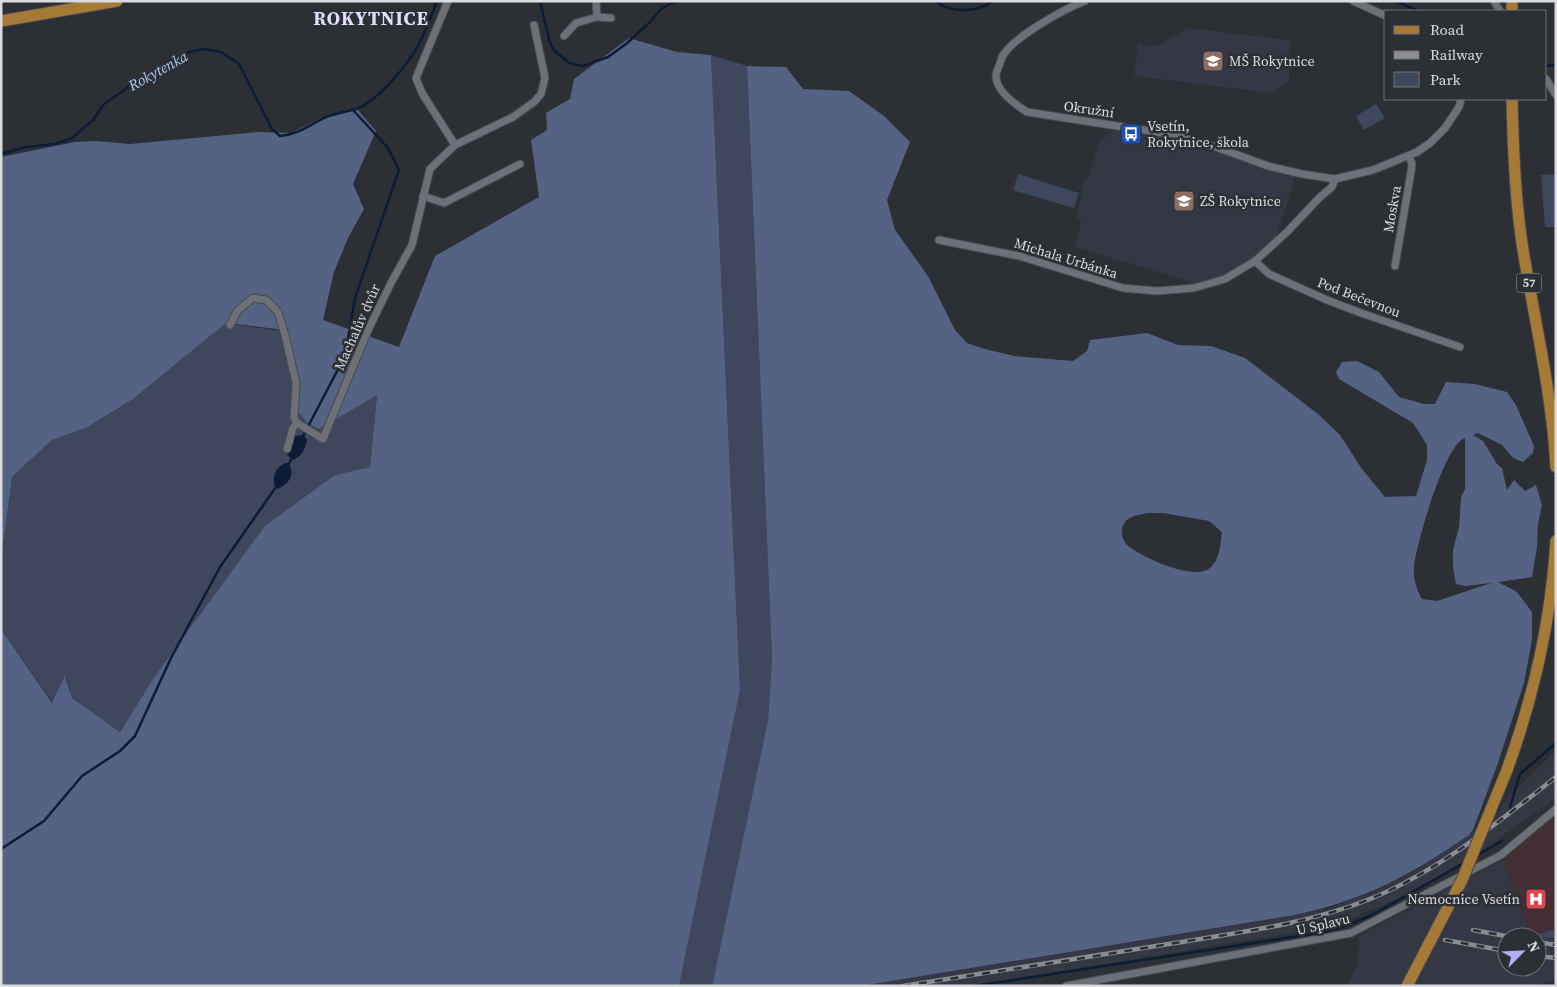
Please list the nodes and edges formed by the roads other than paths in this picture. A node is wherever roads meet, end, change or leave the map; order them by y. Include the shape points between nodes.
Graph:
1 (117, 1) edge
2 (448, 1) edge
3 (596, 1) edge
4 (1085, 1) edge
5 (1353, 1) edge
6 (1384, 15) edge
7 (597, 17) junction
8 (610, 18) dead end
9 (1, 21) edge
10 (534, 25) dead end
11 (564, 36) dead end
12 (1547, 81) edge
13 (1556, 95) edge
14 (1461, 100) edge
15 (1512, 100) edge
16 (455, 146) junction
17 (1409, 156) junction
18 (520, 164) dead end
19 (1335, 179) junction
20 (423, 196) junction
21 (939, 240) dead end
22 (1255, 261) junction
23 (1395, 266) dead end
24 (230, 326) dead end
25 (1460, 347) dead end
26 (297, 424) junction
27 (287, 448) dead end
28 (1556, 467) edge
29 (1556, 541) edge
30 (1556, 809) edge
31 (1066, 986) edge
32 (1407, 986) edge

1 - 9 main road
2 - 16 street via 416,78
3 - 7 street
4 - 19 street, Okružní via 1018,40 1003,56 996,75 1000,88 1013,103 1027,112 1169,134 1268,166
5 - 6 street
7 - 8 street
7 - 11 street via 576,23
10 - 16 street, Machalův dvůr via 545,78 541,94 513,117
12 - 13 street
14 - 17 street, Okružní via 1445,128 1430,143
15 - 28 main road, 57 via 1516,192 1553,427
16 - 20 street, Machalův dvůr via 430,169
17 - 19 street, Okružní via 1373,170
17 - 23 street, Moskva via 1411,172
18 - 20 street via 444,203
19 - 22 street, Michala Urbánka via 1332,187
20 - 26 street, Machalův dvůr via 412,245 369,328 323,439
21 - 22 street, Michala Urbánka via 1019,256 1123,288 1157,291 1190,288 1225,279
22 - 25 street, Pod Bečevnou via 1269,274 1327,300
24 - 26 street via 238,310 253,298 266,300 278,312 296,383 294,418
26 - 27 street via 292,428
29 - 32 main road, bridge via 1552,593 1538,665 1507,770 1462,880
30 - 31 street, U Splavu via 1500,855 1351,933

